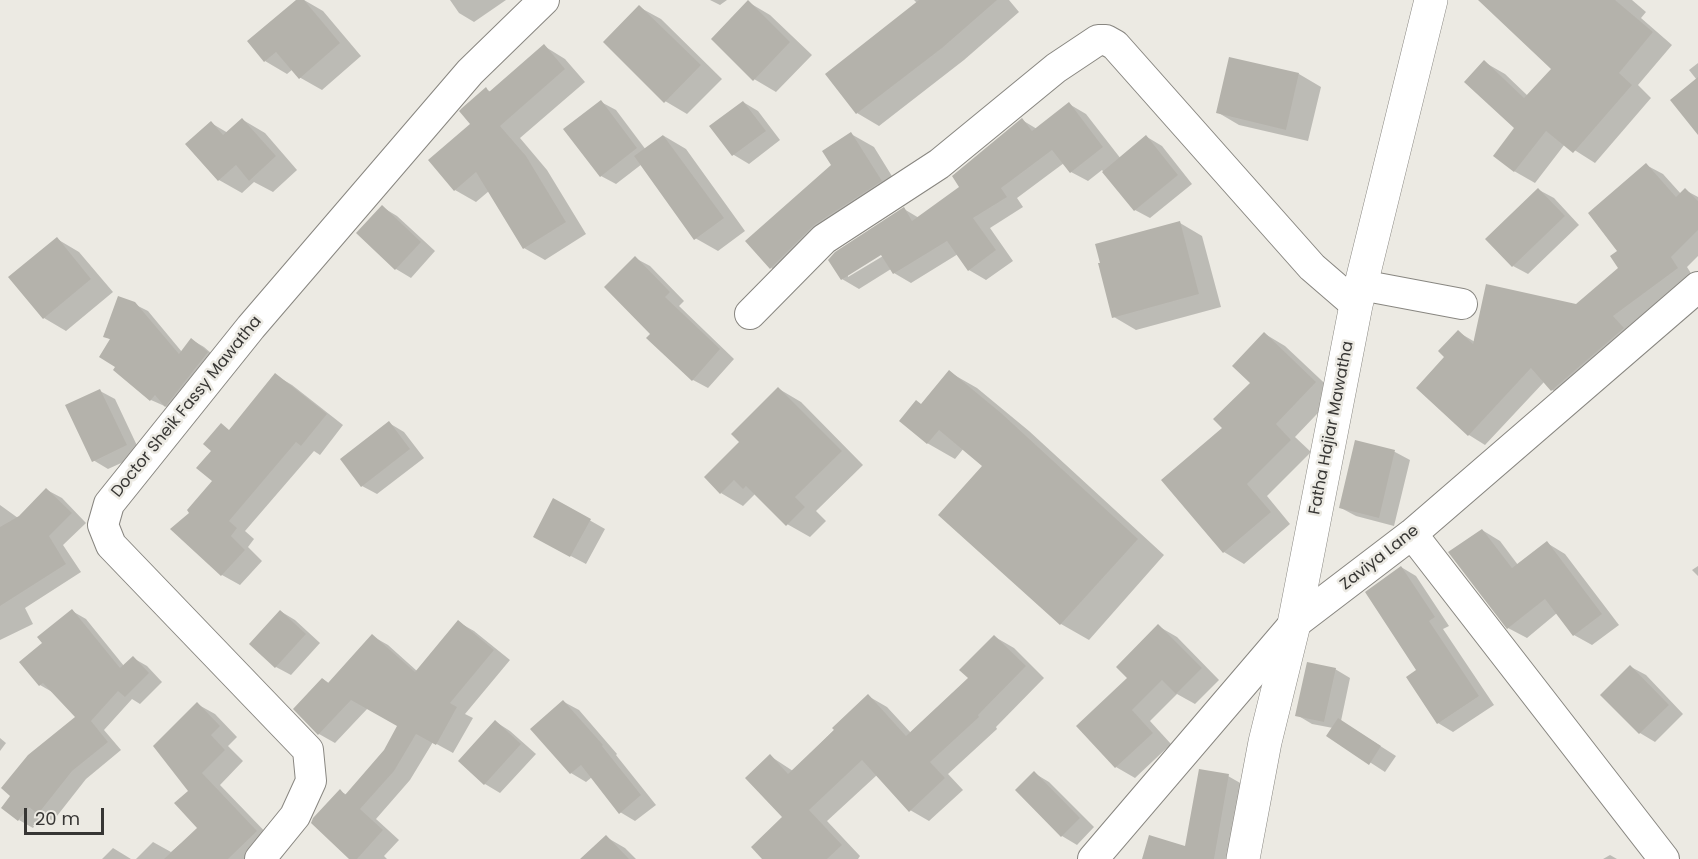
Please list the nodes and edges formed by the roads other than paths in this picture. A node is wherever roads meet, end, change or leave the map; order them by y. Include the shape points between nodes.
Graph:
1 (543, 0) edge
2 (1431, 0) edge
3 (1698, 287) edge
4 (1359, 295) junction
5 (1462, 304) dead end
6 (750, 314) dead end
7 (1412, 534) junction
8 (1294, 624) junction
9 (260, 859) edge
10 (1093, 859) edge
11 (1243, 859) edge
12 (1664, 859) edge

1 - 9 street, Doctor Sheik Fassy Mawatha via 470,72 251,327 109,504 103,525 111,545 308,750 311,781 296,816
2 - 4 street, Fatha Hajiar Mawatha
3 - 7 street, Zaviya Lane
4 - 5 street
4 - 6 street via 1312,267 1115,45 1098,40 1056,68 939,164 824,239
4 - 8 street, Fatha Hajiar Mawatha
7 - 8 street, Zaviya Lane
7 - 12 street
8 - 10 street, Zaviya Lane
8 - 11 street, Fatha Hajiar Mawatha via 1265,742

